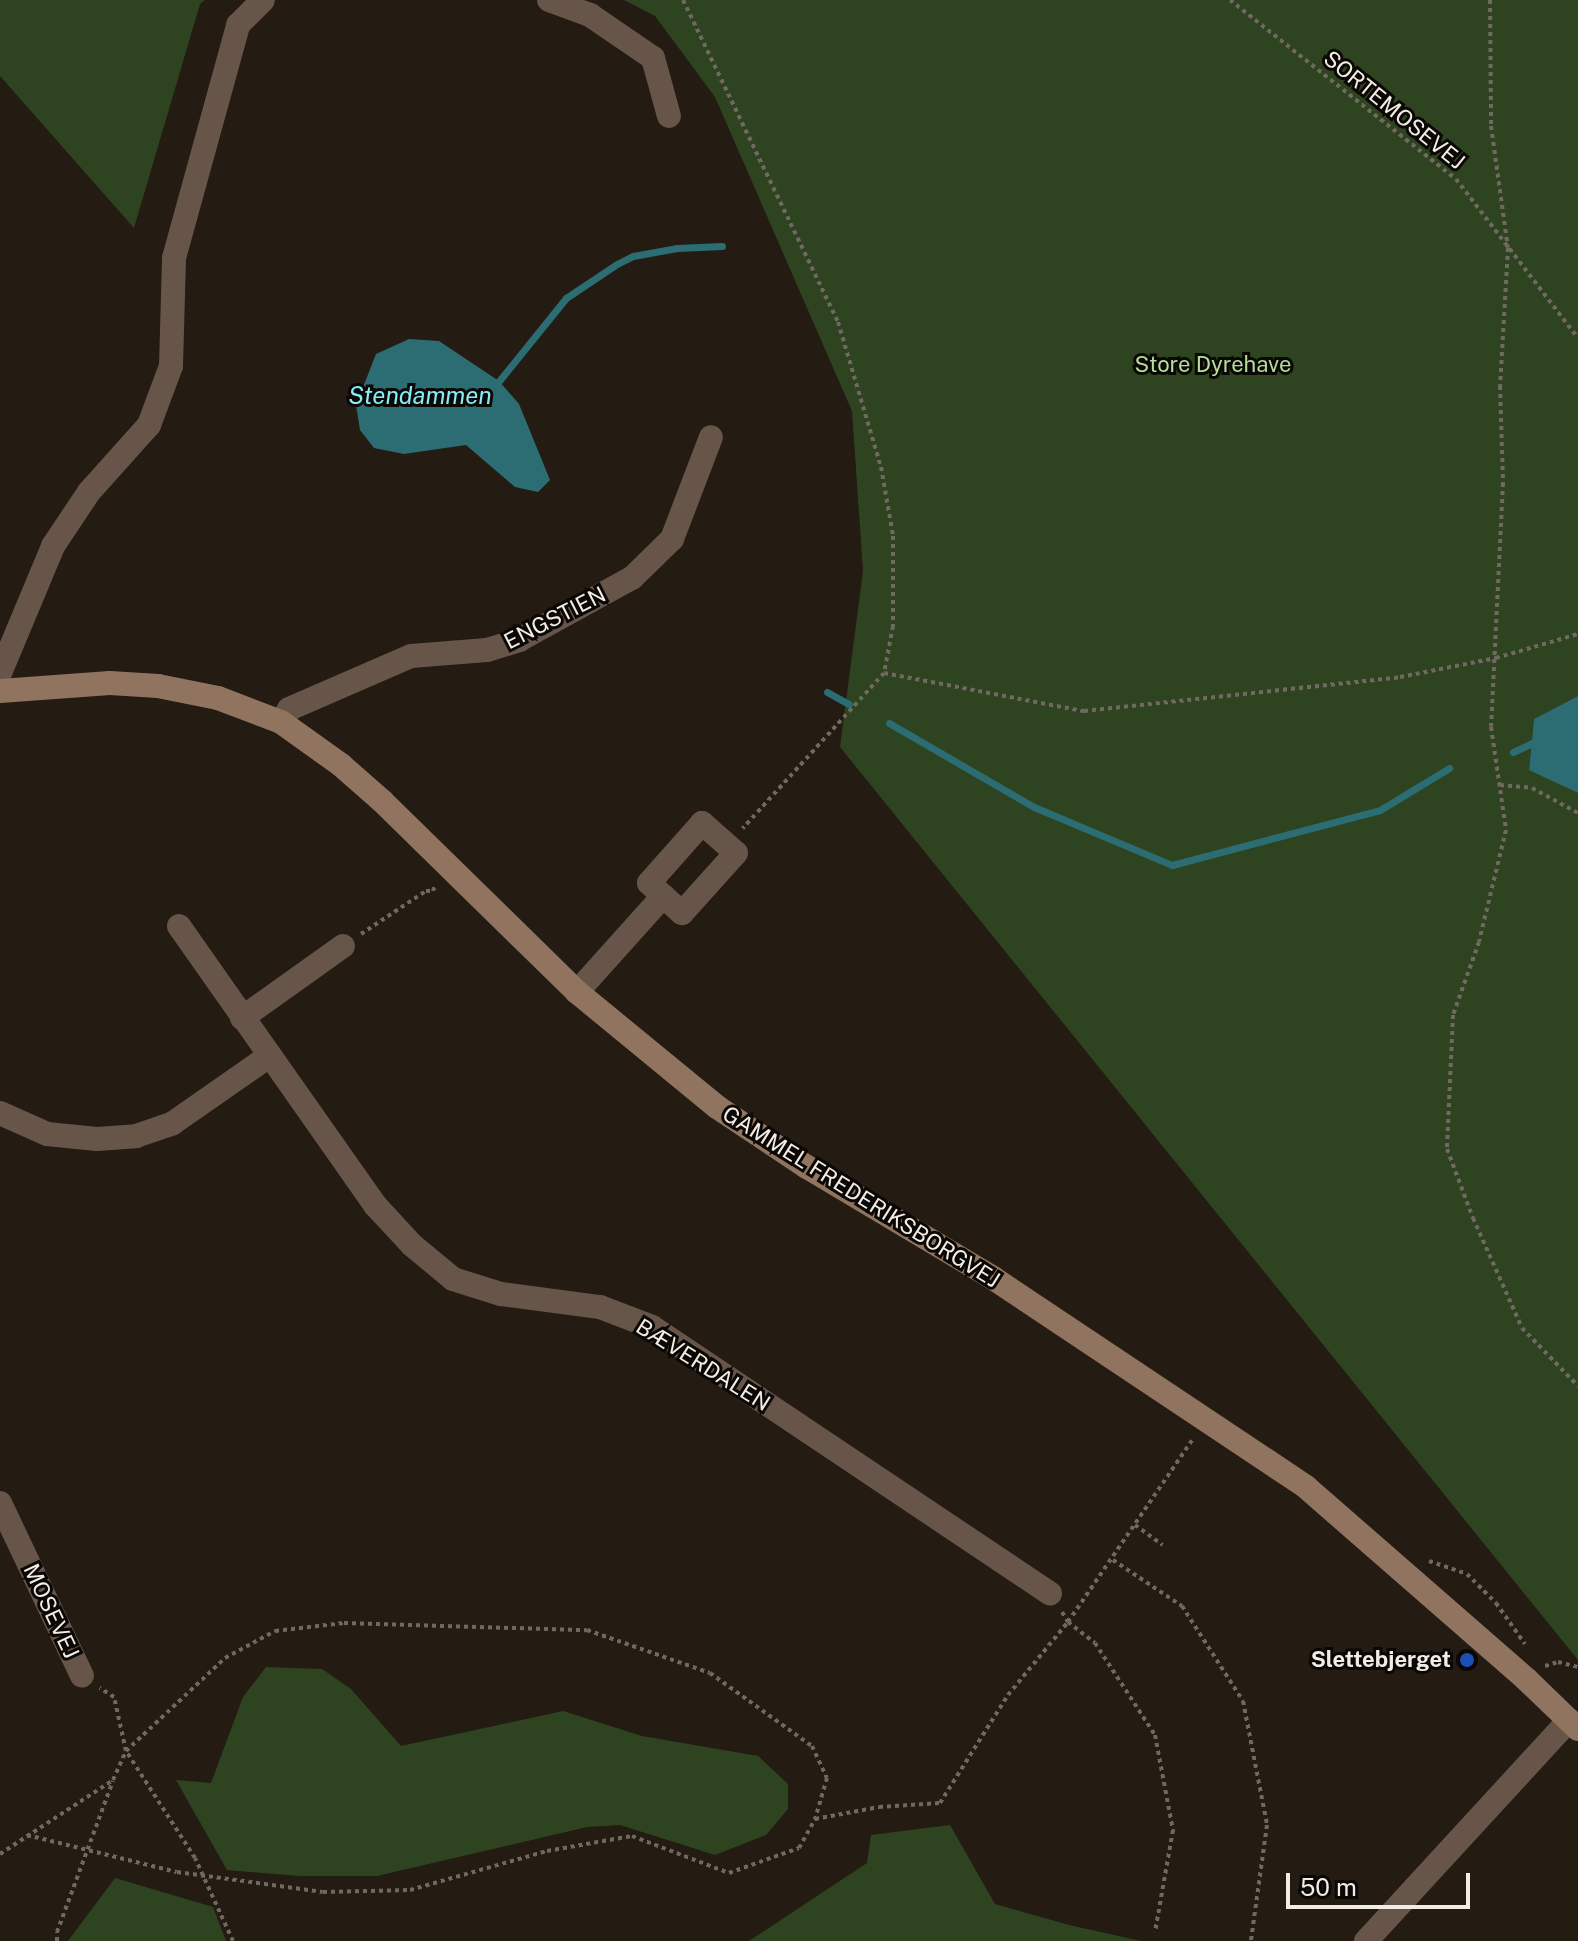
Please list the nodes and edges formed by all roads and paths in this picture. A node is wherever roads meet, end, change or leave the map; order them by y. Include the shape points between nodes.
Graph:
1 (263, 0) edge
2 (549, 0) edge
3 (683, 0) edge
4 (1230, 0) edge
5 (1490, 0) edge
6 (669, 116) dead end
7 (1508, 248) junction
8 (1578, 338) edge
9 (711, 437) dead end
10 (1578, 634) edge
11 (1496, 658) junction
12 (0, 673) edge
13 (884, 673) junction
14 (0, 691) edge
15 (281, 722) junction
16 (1500, 785) junction
17 (1578, 813) edge
18 (736, 853) junction
19 (454, 872) junction
20 (663, 896) junction
21 (179, 926) dead end
22 (343, 946) joint
23 (577, 992) junction
24 (242, 1018) junction
25 (269, 1056) junction
26 (0, 1113) edge
27 (1578, 1386) edge
28 (1206, 1418) junction
29 (0, 1503) edge
30 (1135, 1525) junction
31 (1163, 1545) dead end
32 (1113, 1560) junction
33 (1424, 1560) dead end
34 (1050, 1593) joint
35 (1068, 1622) junction
36 (1533, 1654) dead end
37 (1542, 1667) dead end
38 (82, 1676) joint
39 (1551, 1676) dead end
40 (1573, 1724) edge
41 (126, 1751) junction
42 (113, 1780) junction
43 (815, 1819) junction
44 (27, 1835) junction
45 (88, 1851) junction
46 (0, 1854) edge
47 (203, 1876) junction
48 (1155, 1932) dead end
49 (57, 1941) edge
50 (233, 1941) edge
51 (1251, 1941) edge
52 (1366, 1941) edge

1 - 12 street via 238,25 177,247 171,366 149,425 89,492 53,546
2 - 6 street via 590,15 653,58
3 - 13 path via 838,322 851,365 881,467 893,536 893,626
4 - 7 path, SORTEMOSEVEJ via 1456,179
5 - 7 path via 1491,126
7 - 8 path, SORTEMOSEVEJ
7 - 11 path
9 - 15 street, ENGSTIEN via 672,539 632,578 519,640 487,650 411,656 289,709
10 - 11 path
11 - 13 path via 1400,677 1084,711
11 - 16 path via 1491,727
13 - 18 path via 741,830
14 - 15 street, GAMMEL FREDERIKSBORGVEJ via 110,683 158,686 218,698
15 - 19 street, GAMMEL FREDERIKSBORGVEJ via 341,765
16 - 17 path via 1532,788
16 - 27 path via 1506,830 1479,942 1453,1015 1447,1149 1522,1328
18 - 20 street via 682,913
18 - 20 street via 702,823 649,883
19 - 22 path via 433,891
19 - 23 street, GAMMEL FREDERIKSBORGVEJ
20 - 23 street
21 - 24 street, BÆVERDALEN
22 - 24 street
23 - 28 street, GAMMEL FREDERIKSBORGVEJ via 717,1107
24 - 25 street, BÆVERDALEN
25 - 26 street via 173,1123 136,1136 47,1134
25 - 34 street, BÆVERDALEN via 375,1205 453,1279 501,1294 600,1307 652,1327
28 - 30 path
28 - 40 street, GAMMEL FREDERIKSBORGVEJ via 1306,1487
29 - 38 street, MOSEVEJ
30 - 31 path
30 - 32 path
32 - 35 path
32 - 51 path via 1182,1606 1243,1701 1267,1825
33 - 36 path via 1467,1574
34 - 35 path
35 - 43 path via 1008,1695 940,1803
35 - 48 path via 1095,1643 1155,1735 1173,1830
37 - 39 path
38 - 41 path via 114,1697
40 - 52 street
41 - 42 path
41 - 43 path via 225,1658 275,1631 344,1623 587,1630 710,1673 812,1746 827,1778
41 - 47 path
42 - 44 path
42 - 45 path
43 - 47 path via 799,1848 729,1873 632,1836 547,1851 410,1890 323,1892
44 - 45 path
44 - 46 path
45 - 47 path
45 - 49 path
47 - 50 path

